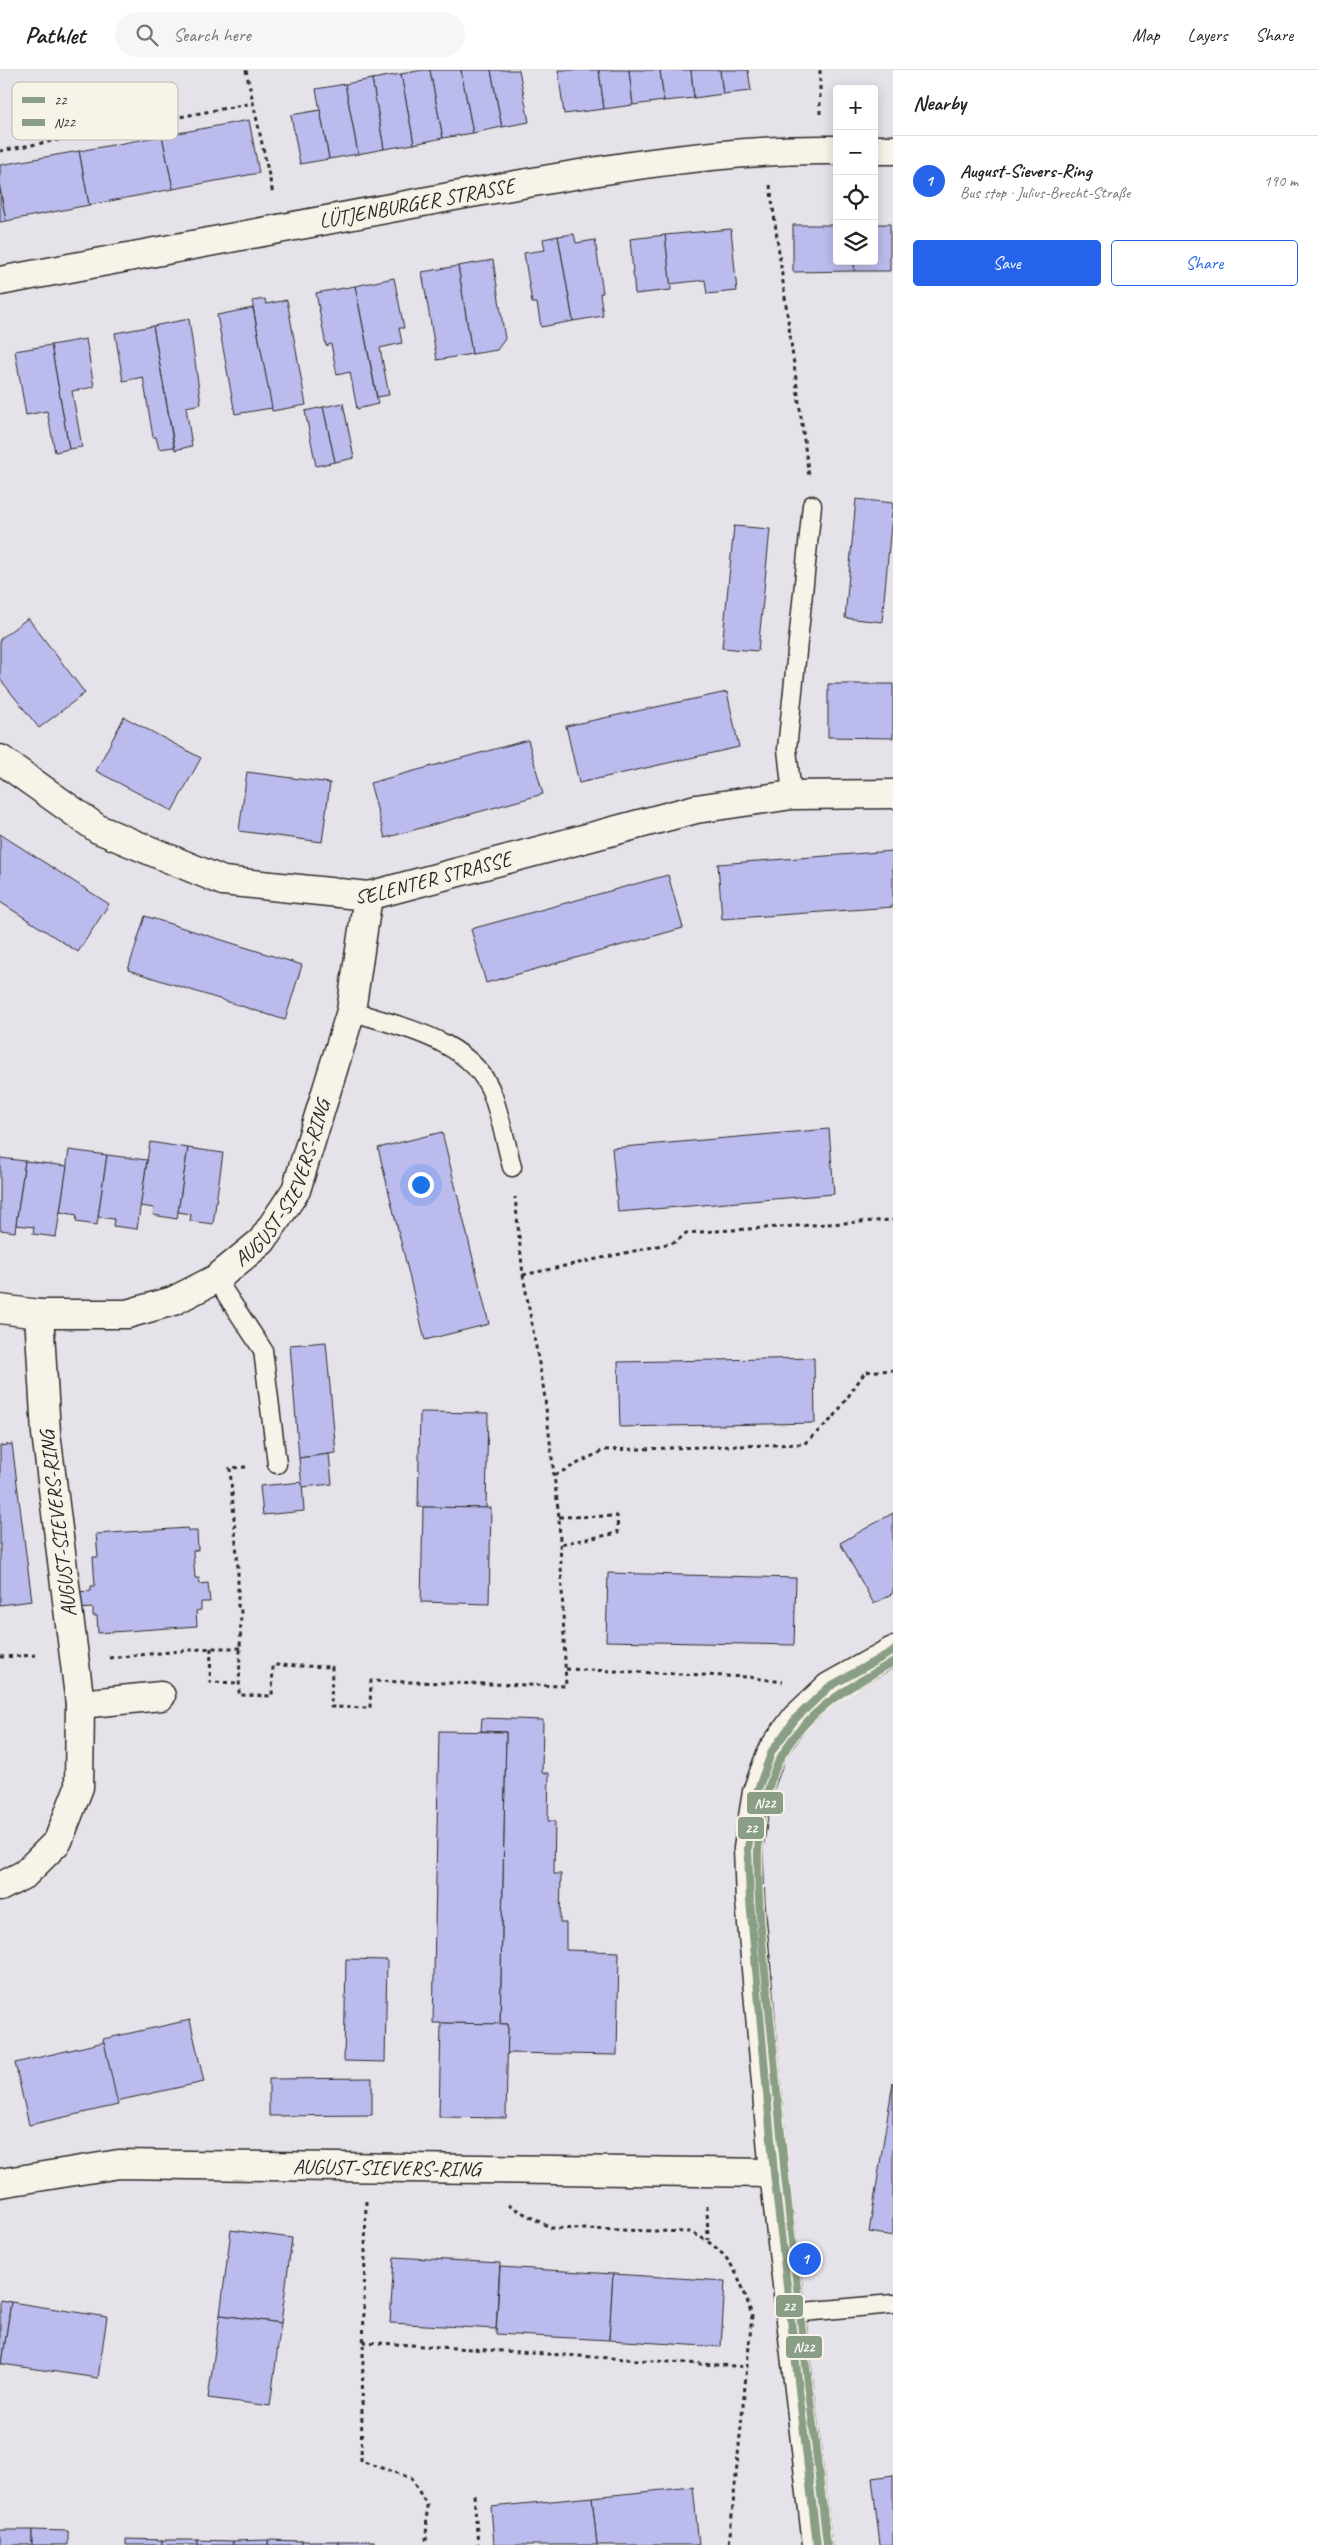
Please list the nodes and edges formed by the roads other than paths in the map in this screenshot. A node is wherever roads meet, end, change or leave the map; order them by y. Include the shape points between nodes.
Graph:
1 (833, 150) edge
2 (878, 150) edge
3 (893, 150) edge
4 (0, 281) edge
5 (812, 504) road end
6 (0, 759) edge
7 (893, 794) edge
8 (792, 795) junction
9 (368, 896) junction
10 (351, 1011) junction
11 (512, 1167) road end
12 (216, 1279) junction
13 (0, 1309) edge
14 (39, 1314) junction
15 (277, 1464) dead end
16 (893, 1651) edge
17 (161, 1696) dead end
18 (80, 1704) junction
19 (0, 1887) edge
20 (774, 2173) junction
21 (0, 2183) edge
22 (893, 2304) edge
23 (792, 2313) junction
24 (818, 2545) edge

1 - 4 street, LÜTJENBURGER STRASSE via 765,152 539,180
2 - 3 street
5 - 8 lane via 787,749
6 - 9 street, SELENTER STRASSE via 98,829 223,881
7 - 8 street, SELENTER STRASSE
8 - 9 street, SELENTER STRASSE via 696,809
9 - 10 street, AUGUST-SIEVERS-RING
10 - 11 lane via 432,1038 470,1059 493,1094
10 - 12 street, AUGUST-SIEVERS-RING via 296,1190 262,1241
12 - 14 street, AUGUST-SIEVERS-RING via 173,1301 128,1314
12 - 15 lane via 263,1350
13 - 14 street, AUGUST-SIEVERS-RING
14 - 18 street, AUGUST-SIEVERS-RING via 46,1433
16 - 20 street via 829,1687 796,1718 772,1751 757,1792 748,1848 750,1901
17 - 18 street
18 - 19 street, AUGUST-SIEVERS-RING via 79,1787 58,1841 25,1874
20 - 21 street, AUGUST-SIEVERS-RING via 119,2164
20 - 23 street
22 - 23 lane
23 - 24 street

